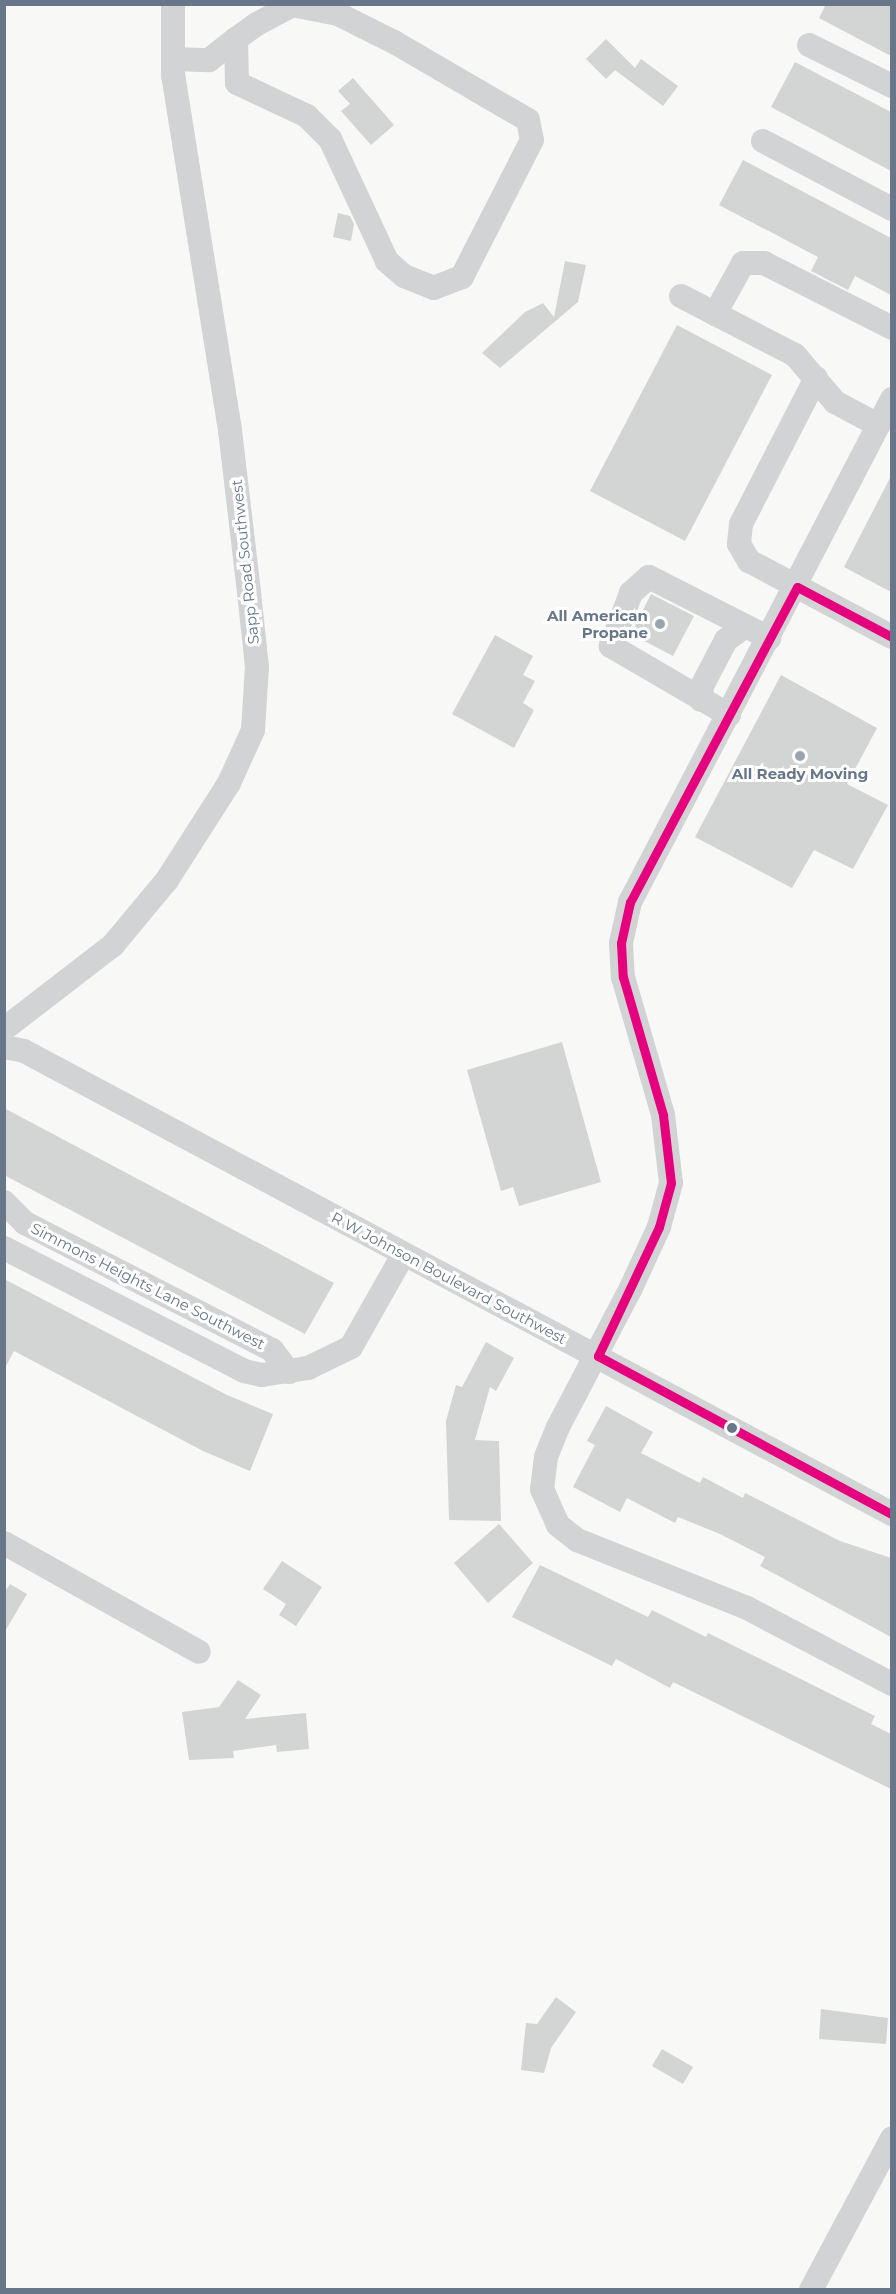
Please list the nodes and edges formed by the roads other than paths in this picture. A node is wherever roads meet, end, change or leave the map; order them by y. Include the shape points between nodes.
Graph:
1 (173, 4) edge
2 (293, 5) edge
3 (236, 39) junction
4 (809, 45) dead end
5 (173, 59) junction
6 (891, 86) edge
7 (763, 141) dead end
8 (891, 209) edge
9 (681, 296) dead end
10 (715, 314) junction
11 (891, 328) edge
12 (816, 378) junction
13 (891, 399) edge
14 (878, 425) junction
15 (796, 587) junction
16 (744, 627) junction
17 (891, 637) edge
18 (769, 638) junction
19 (701, 700) junction
20 (729, 715) junction
21 (4, 1029) edge
22 (4, 1047) edge
23 (4, 1202) edge
24 (4, 1248) edge
25 (403, 1255) junction
26 (598, 1356) junction
27 (289, 1372) junction
28 (891, 1514) edge
29 (4, 1543) edge
30 (199, 1652) dead end
31 (891, 1684) edge
32 (891, 2138) edge
33 (811, 2289) edge

1 - 5 street, Sapp Road Southwest
2 - 3 street
2 - 3 street via 338,14 528,120 532,140 462,277 434,288 404,276 387,261 330,139 307,116 237,83
3 - 5 street via 208,60
4 - 6 street
5 - 21 street, Sapp Road Southwest via 249,592 257,667 253,730 229,783 166,880 113,945
7 - 8 street
9 - 10 street
10 - 11 street via 743,264 764,263
10 - 12 street via 795,355
12 - 14 street via 835,402
12 - 15 street via 741,524 739,544 749,561
13 - 14 street
14 - 15 street
15 - 17 street
15 - 18 street
16 - 18 street
16 - 19 street via 726,640 702,686
16 - 19 street via 649,577 631,593 611,646
18 - 20 street
19 - 20 street
20 - 26 street via 639,881 624,924 623,977 663,1115 671,1183 659,1227
22 - 25 street, R W Johnson Boulevard Southwest via 24,1051
23 - 27 street, Simmons Heights Lane Southwest via 25,1223 272,1350
24 - 27 street, Simmons Heights Lane Southwest via 244,1371
25 - 26 street, R W Johnson Boulevard Southwest
25 - 27 street, Simmons Heights Lane Southwest via 351,1347 323,1363
26 - 28 street, R W Johnson Boulevard Southwest
26 - 31 street via 546,1457 542,1489 558,1525 599,1550 747,1608
29 - 30 street
32 - 33 street

